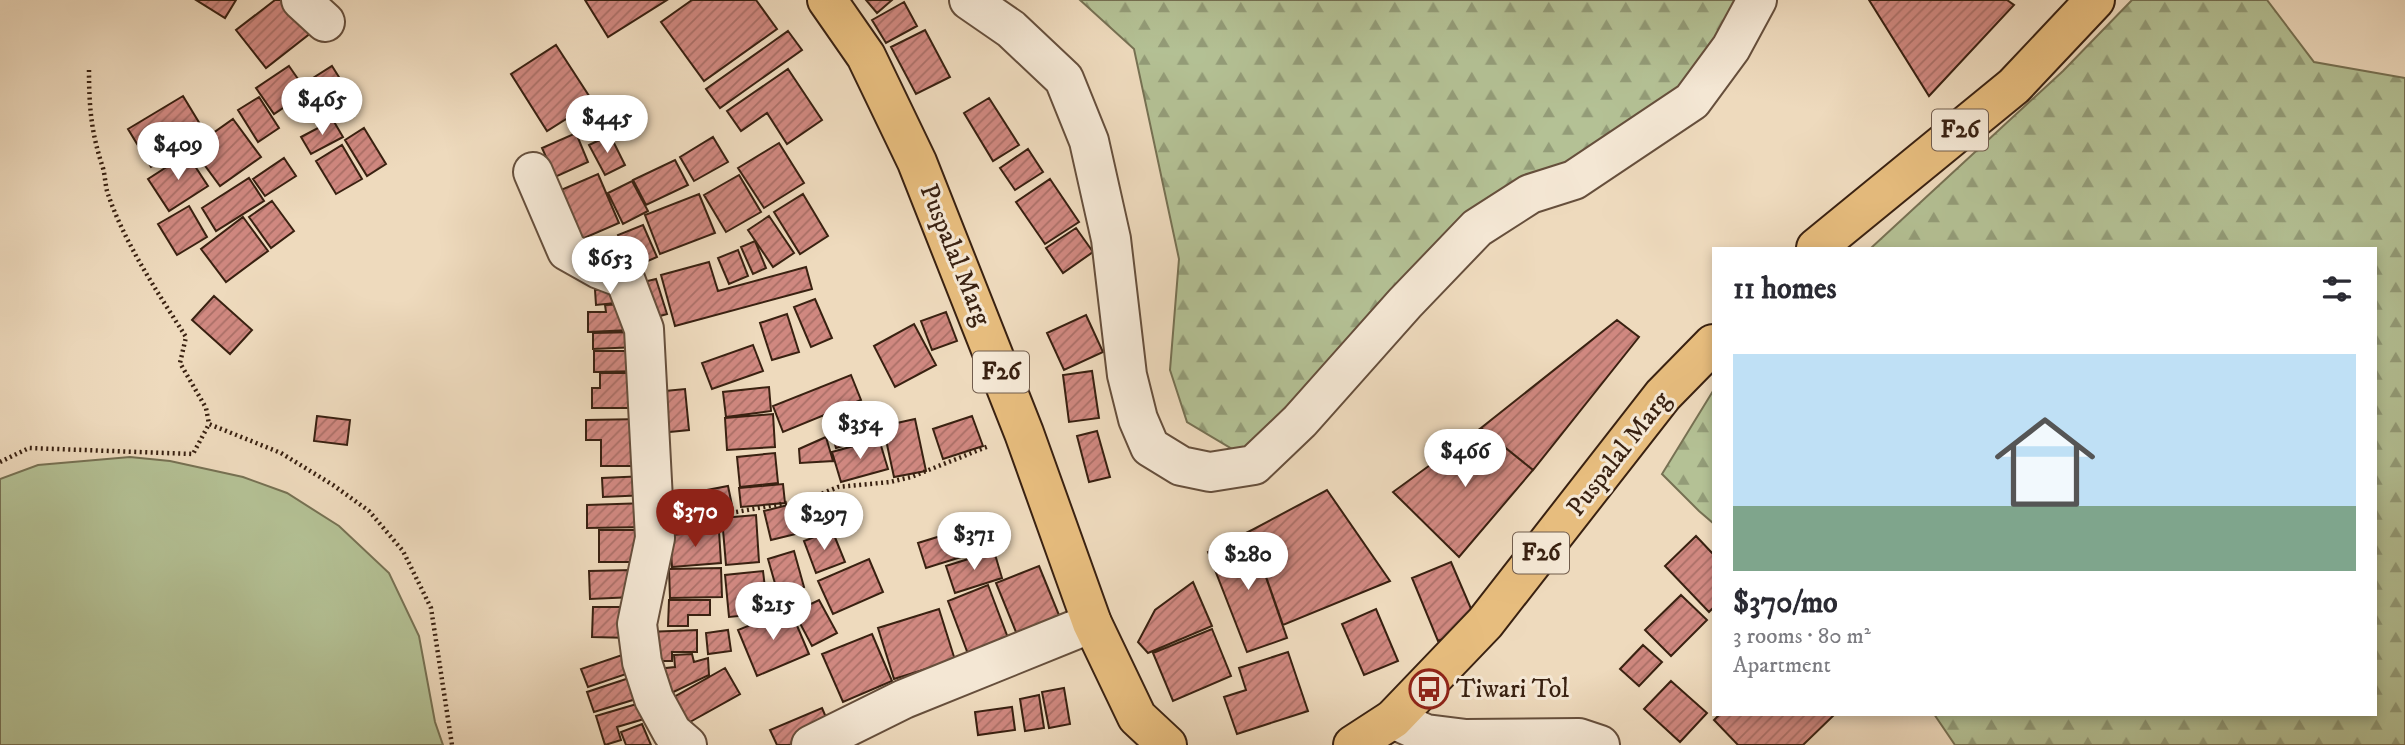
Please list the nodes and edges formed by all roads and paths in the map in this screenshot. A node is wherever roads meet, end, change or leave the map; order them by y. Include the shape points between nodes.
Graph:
1 (827, 0) edge
2 (969, 0) edge
3 (1757, 0) edge
4 (2095, 0) edge
5 (89, 70) dead end
6 (533, 172) dead end
7 (1817, 247) edge
8 (1712, 345) edge
9 (209, 424) junction
10 (1024, 433) junction
11 (0, 462) edge
12 (655, 538) junction
13 (1092, 623) junction
14 (1393, 719) junction
15 (452, 745) edge
16 (687, 745) edge
17 (811, 745) edge
18 (1167, 745) edge
19 (1353, 745) edge
20 (1600, 745) edge

1 - 10 main road, Puspalal Marg / F26 via 866,56 917,162
2 - 3 street via 1012,29 1064,79 1090,141 1111,239 1138,419 1150,447 1181,467 1210,472 1254,465 1477,228 1530,194 1574,180 1692,101 1731,48
4 - 7 main road, F26 via 2014,86
5 - 9 path via 95,148 107,191 149,278 186,337 180,363 206,408
6 - 12 street via 566,251 625,279 643,329
8 - 14 main road, Puspalal Marg / F26 via 1662,395 1485,623
9 - 11 path via 193,454 29,448
9 - 15 path via 281,453 333,485 369,511 403,551 431,608
10 - 12 path via 911,477 838,487 792,502 719,516 719,528
10 - 13 main road, Puspalal Marg / F26
12 - 16 street via 637,624 642,662 654,699 673,732
13 - 17 street via 904,699
13 - 18 main road, Puspalal Marg / F26 via 1137,717
14 - 19 main road, Puspalal Marg / F26
14 - 20 street via 1426,734 1466,739 1579,738

